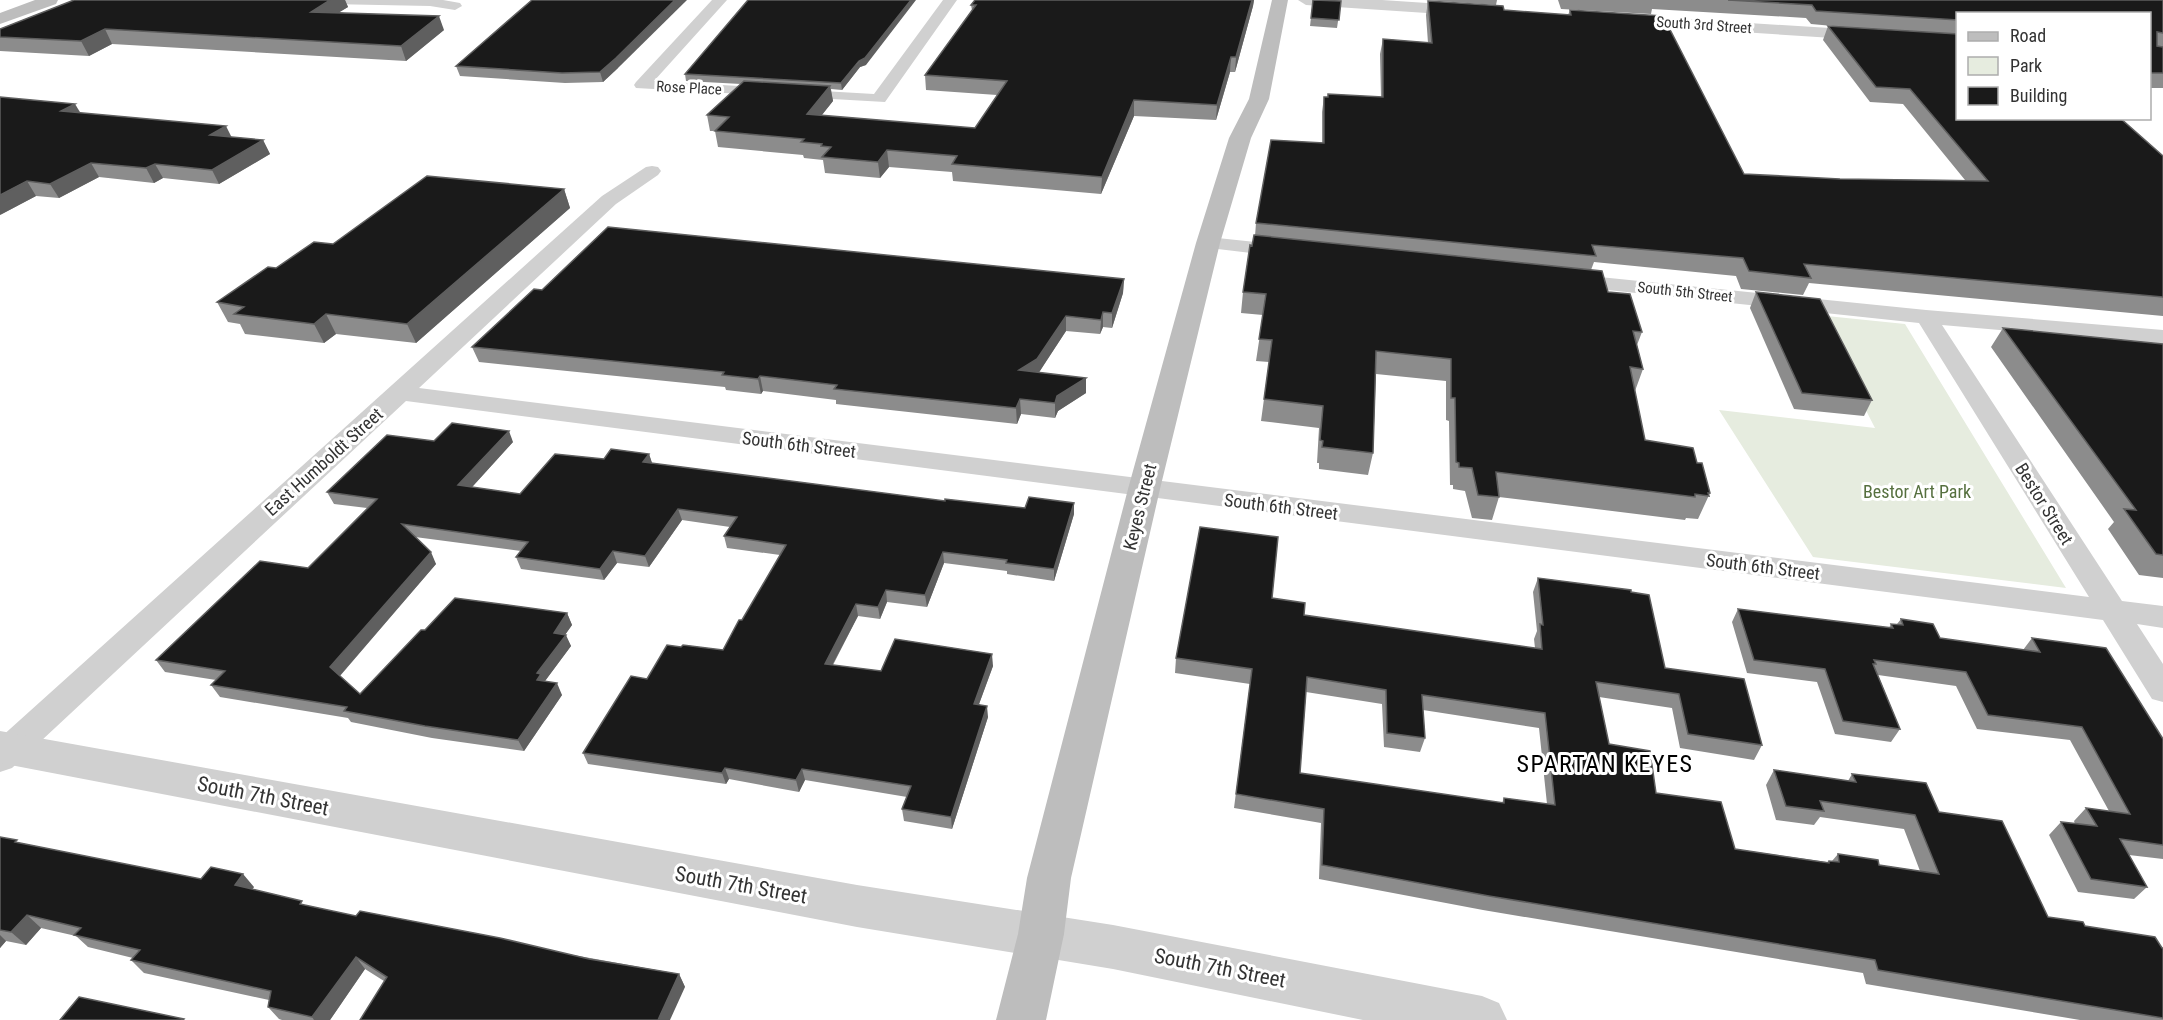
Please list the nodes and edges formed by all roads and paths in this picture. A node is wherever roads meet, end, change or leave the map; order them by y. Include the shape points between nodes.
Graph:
1 (26, 0) edge
2 (50, 0) edge
3 (329, 0) edge
4 (720, 0) edge
5 (950, 0) edge
6 (1280, 0) edge
7 (1306, 0) edge
8 (455, 6) dead end
9 (0, 9) edge
10 (1486, 11) edge
11 (0, 19) edge
12 (1605, 19) edge
13 (1956, 41) edge
14 (652, 171) dead end
15 (1208, 243) junction
16 (1306, 253) edge
17 (1545, 277) edge
18 (1926, 316) junction
19 (2163, 337) edge
20 (400, 393) junction
21 (1144, 489) junction
22 (2112, 611) junction
23 (2163, 617) edge
24 (2163, 690) edge
25 (3, 752) edge
26 (1041, 934) junction
27 (1021, 1020) edge
28 (1482, 1020) edge

1 - 9 main road
2 - 11 main road
3 - 8 street
4 - 5 street, Rose Place via 642,86 879,99
6 - 15 main road, Keyes Street via 1259,99 1240,138
7 - 10 street
12 - 13 street, South 3rd Street
14 - 20 street, East Humboldt Street via 582,222
15 - 16 street
15 - 21 main road, Keyes Street
17 - 18 street, South 5th Street
18 - 19 street, South 5th Street
18 - 22 street, Bestor Street
20 - 21 street, South 6th Street
20 - 25 street, East Humboldt Street
21 - 22 street, South 6th Street
21 - 26 main road, Keyes Street via 1049,878
22 - 23 street, South 6th Street
22 - 24 street, Bestor Street
25 - 26 street, South 7th Street via 869,909
26 - 27 main road, Keyes Street
26 - 28 street, South 7th Street

